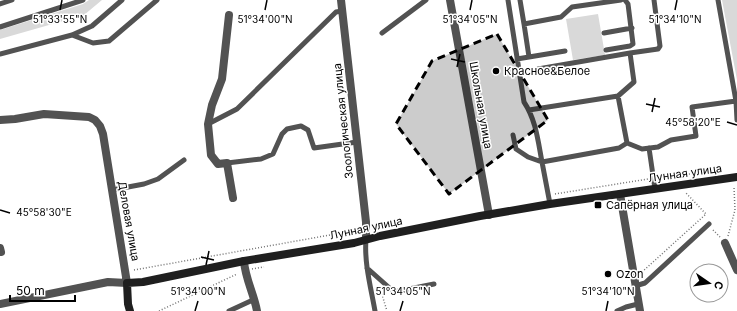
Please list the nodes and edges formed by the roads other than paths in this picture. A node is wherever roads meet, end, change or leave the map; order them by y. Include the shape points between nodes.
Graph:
1 (12, 0) edge
2 (82, 0) edge
3 (122, 0) edge
4 (157, 0) edge
5 (341, 0) edge
6 (426, 0) edge
7 (450, 0) edge
8 (508, 0) edge
9 (520, 0) edge
10 (621, 0) edge
11 (654, 0) edge
12 (718, 0) edge
13 (627, 1) edge
14 (0, 4) edge
15 (342, 11) junction
16 (229, 15) dead end
17 (524, 24) junction
18 (0, 27) edge
19 (632, 28) junction
20 (382, 33) dead end
21 (604, 33) dead end
22 (72, 35) junction
23 (606, 50) dead end
24 (565, 51) dead end
25 (630, 53) junction
26 (0, 54) edge
27 (529, 57) junction
28 (517, 59) junction
29 (538, 69) dead end
30 (618, 96) junction
31 (736, 100) junction
32 (529, 110) junction
33 (0, 120) edge
34 (737, 120) edge
35 (208, 124) junction
36 (513, 135) dead end
37 (357, 142) junction
38 (627, 143) junction
39 (649, 148) junction
40 (184, 160) dead end
41 (542, 162) junction
42 (228, 163) junction
43 (735, 179) edge
44 (656, 189) junction
45 (112, 190) junction
46 (620, 194) junction
47 (233, 198) dead end
48 (550, 204) junction
49 (489, 215) junction
50 (709, 224) road end
51 (366, 239) junction
52 (726, 243) road end
53 (244, 261) junction
54 (367, 268) junction
55 (737, 270) edge
56 (634, 282) junction
57 (127, 283) junction
58 (434, 284) dead end
59 (255, 299) junction
60 (0, 304) edge
61 (639, 307) edge
62 (130, 311) edge
63 (229, 311) edge
64 (257, 311) edge
65 (375, 311) edge
66 (617, 311) edge

1 - 14 lane
2 - 18 lane
3 - 22 lane via 92,26
4 - 22 lane via 109,41 93,43
5 - 15 street, Зоологическая улица
6 - 20 lane
7 - 49 street, Школьная улица
8 - 28 lane
9 - 17 lane
10 - 17 lane via 572,7 561,18
11 - 25 lane via 660,46 658,49
12 - 31 lane
13 - 19 lane
15 - 35 lane via 336,12 238,109
15 - 37 street, Зоологическая улица
16 - 35 street via 222,79
17 - 27 lane
19 - 21 lane
19 - 23 lane via 632,45
22 - 26 lane
24 - 27 lane
25 - 29 lane
25 - 30 lane via 634,82
27 - 28 lane
28 - 32 lane via 524,102
30 - 32 lane
30 - 38 lane
31 - 34 lane
31 - 39 lane via 692,107 696,136 671,140 658,147
32 - 41 lane via 535,125
33 - 45 street, Деловая улица via 44,114 89,117 95,120 103,134
35 - 42 street via 211,155 218,164
36 - 41 lane via 516,149
37 - 42 lane via 314,148 308,130 301,126 287,129 282,134 273,154 261,159
37 - 51 street, Зоологическая улица
38 - 39 lane via 642,149
38 - 41 lane via 619,148
39 - 44 lane
40 - 45 lane via 158,179
41 - 48 lane
42 - 47 street
43 - 44 street, Лунная улица
44 - 46 street, Лунная улица
45 - 57 street, Деловая улица
46 - 48 street, Лунная улица
46 - 56 street
48 - 49 street, Лунная улица
49 - 51 street, Лунная улица
50 - 56 lane via 644,283
51 - 53 street, Лунная улица
51 - 54 lane
52 - 55 street
53 - 57 street, Лунная улица
53 - 59 street
54 - 58 lane via 394,292
54 - 65 lane
56 - 61 street
57 - 60 street, Лунная улица via 108,282
57 - 62 street, Деловая улица
59 - 63 lane
59 - 64 street
61 - 66 lane via 626,307

